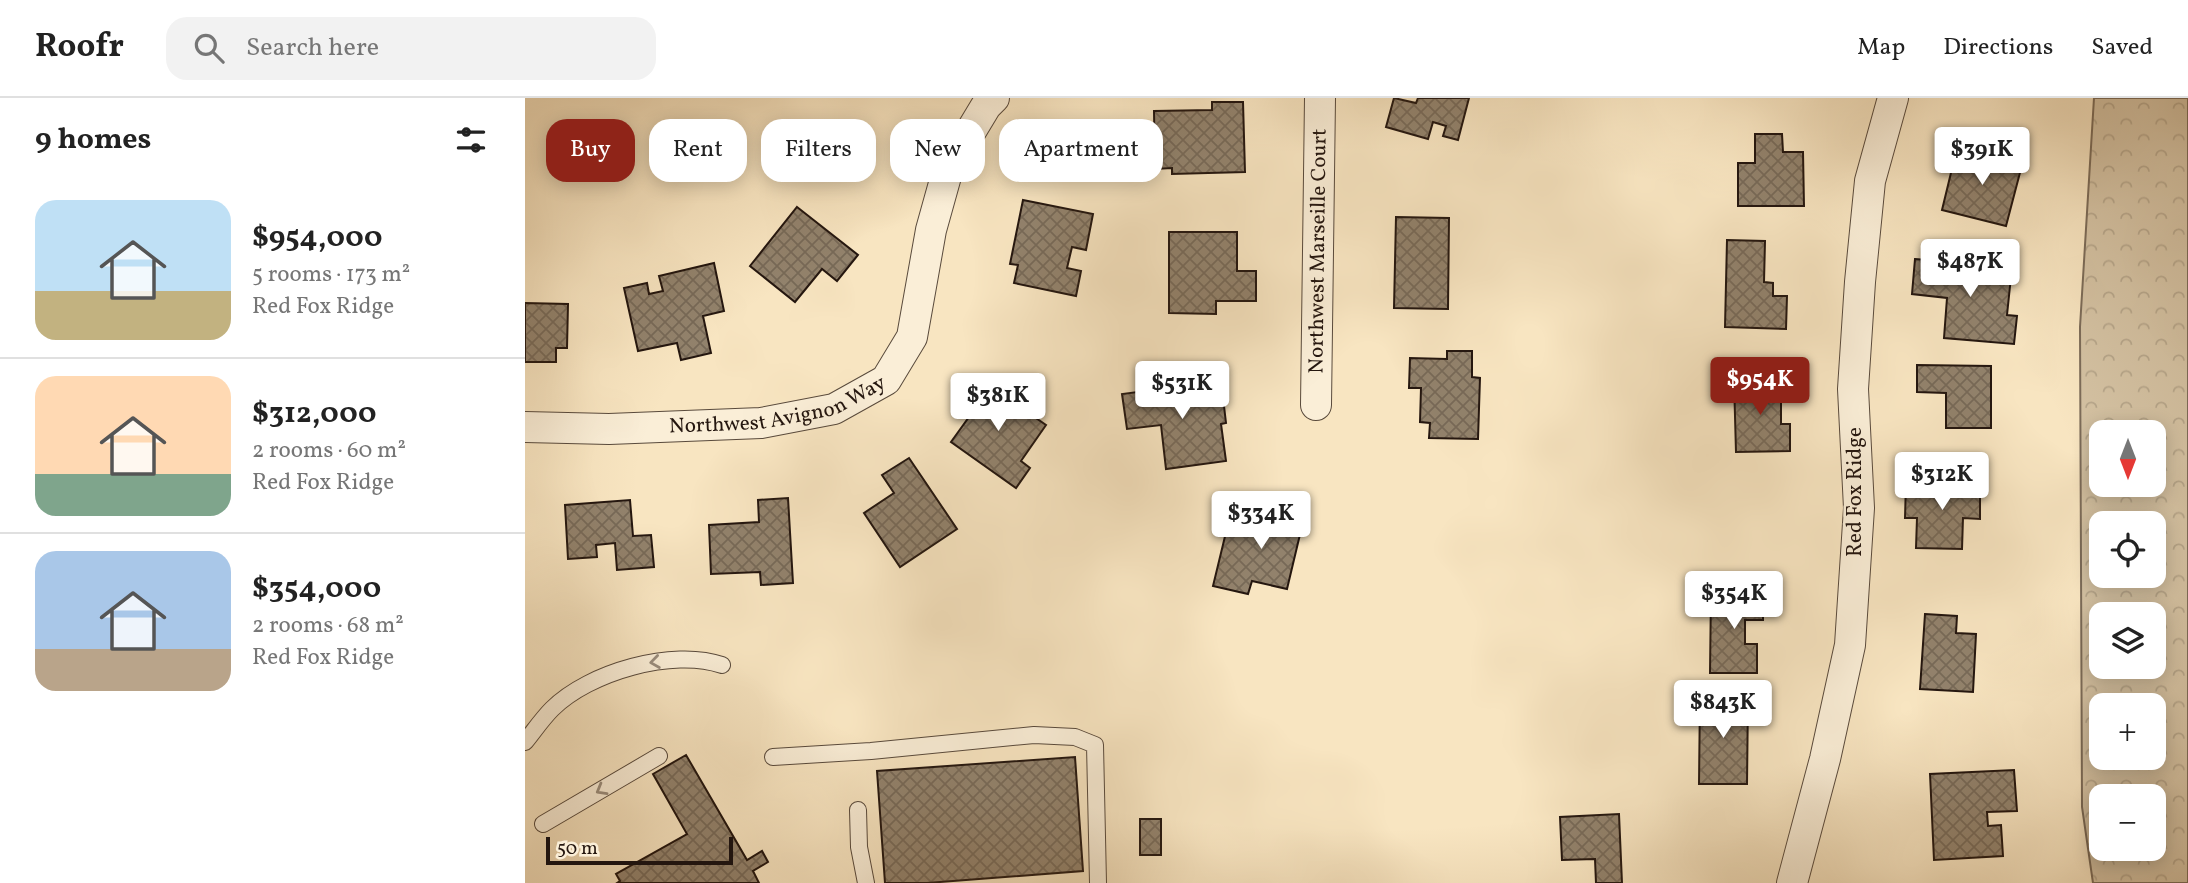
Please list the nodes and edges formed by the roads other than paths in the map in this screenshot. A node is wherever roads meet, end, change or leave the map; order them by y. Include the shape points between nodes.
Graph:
1 (994, 98) edge
2 (1320, 98) edge
3 (1893, 98) edge
4 (1316, 405) dead end
5 (525, 427) edge
6 (722, 665) dead end
7 (525, 743) edge
8 (659, 756) dead end
9 (773, 757) dead end
10 (858, 810) dead end
11 (543, 824) dead end
12 (866, 883) edge
13 (1098, 883) edge
14 (1792, 883) edge

1 - 5 street, Northwest Avignon Way via 948,169 931,230 912,337 886,380 834,409 761,423
2 - 4 street, Northwest Marseille Court
3 - 14 street, Red Fox Ridge via 1870,181 1860,282 1853,389 1859,508 1850,645
6 -> 7 lane via 704,659 651,661 598,677 553,707
8 -> 11 lane
9 - 13 lane via 1034,735 1076,737 1095,745
10 - 12 lane

